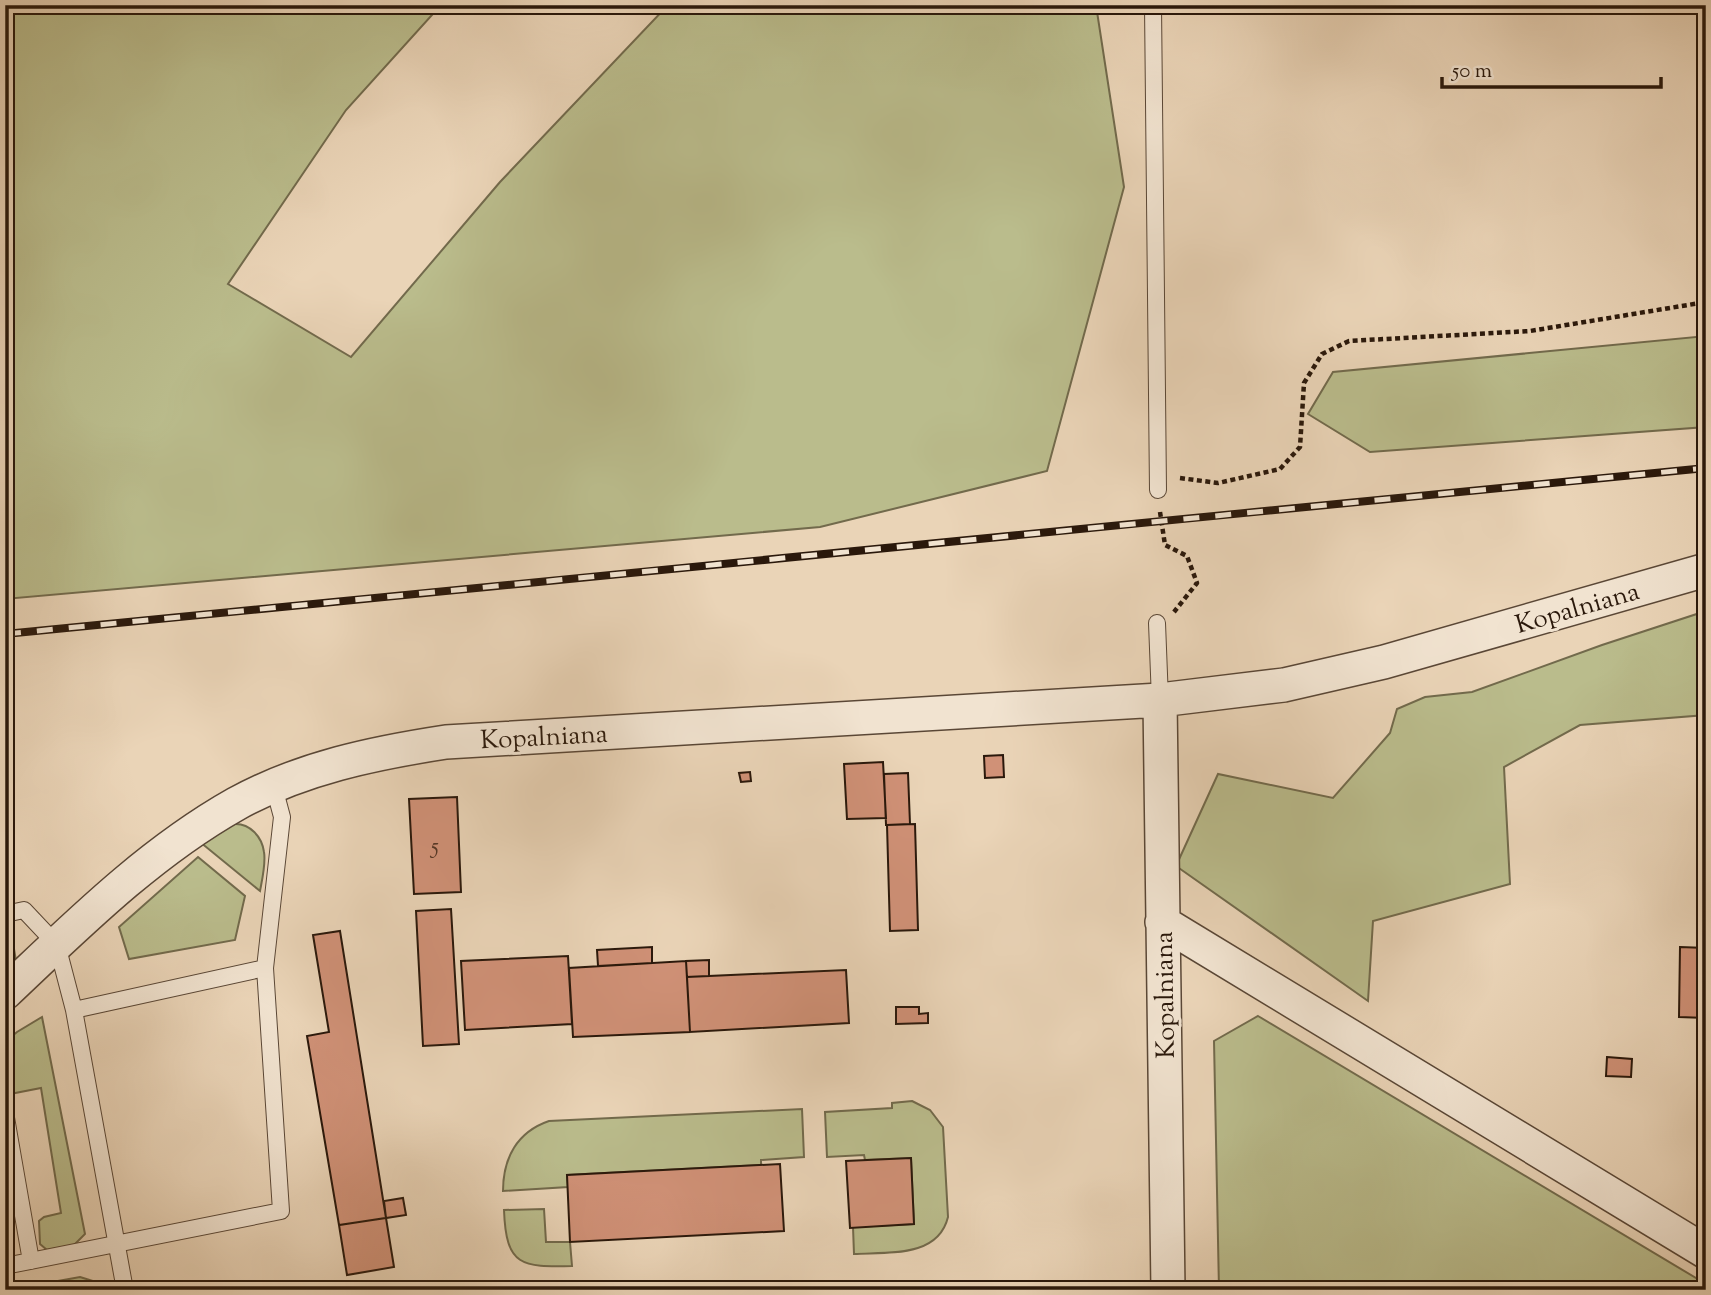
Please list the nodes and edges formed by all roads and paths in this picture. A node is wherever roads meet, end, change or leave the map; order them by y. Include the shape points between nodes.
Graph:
1 (1153, 5) edge
2 (1706, 303) edge
3 (1158, 482) junction
4 (1706, 570) edge
5 (1157, 628) joint
6 (1160, 699) junction
7 (274, 787) junction
8 (5, 914) edge
9 (1163, 922) junction
10 (57, 945) junction
11 (265, 968) junction
12 (5, 993) edge
13 (74, 1010) junction
14 (5, 1112) edge
15 (117, 1244) junction
16 (1706, 1252) edge
17 (31, 1261) junction
18 (5, 1266) edge
19 (125, 1290) edge
20 (1168, 1290) edge

1 - 3 lane
2 - 3 path via 1530,331 1349,341 1322,354 1304,383 1300,447 1280,470 1217,483
3 - 5 path via 1165,545 1187,556 1197,583
4 - 6 street, Kopalniana via 1346,671 1284,685
5 - 6 lane
6 - 7 street, Kopalniana via 446,742 356,758
6 - 9 street, Kopalniana
7 - 10 street, Kopalniana via 238,803 149,862
7 - 11 lane via 282,817
8 - 10 lane via 24,910
9 - 16 street
9 - 20 street, Kopalniana
10 - 12 street, Kopalniana
10 - 13 lane
11 - 13 lane
11 - 15 lane via 281,1211
13 - 15 lane
14 - 17 lane
15 - 17 lane
15 - 19 lane
17 - 18 lane

